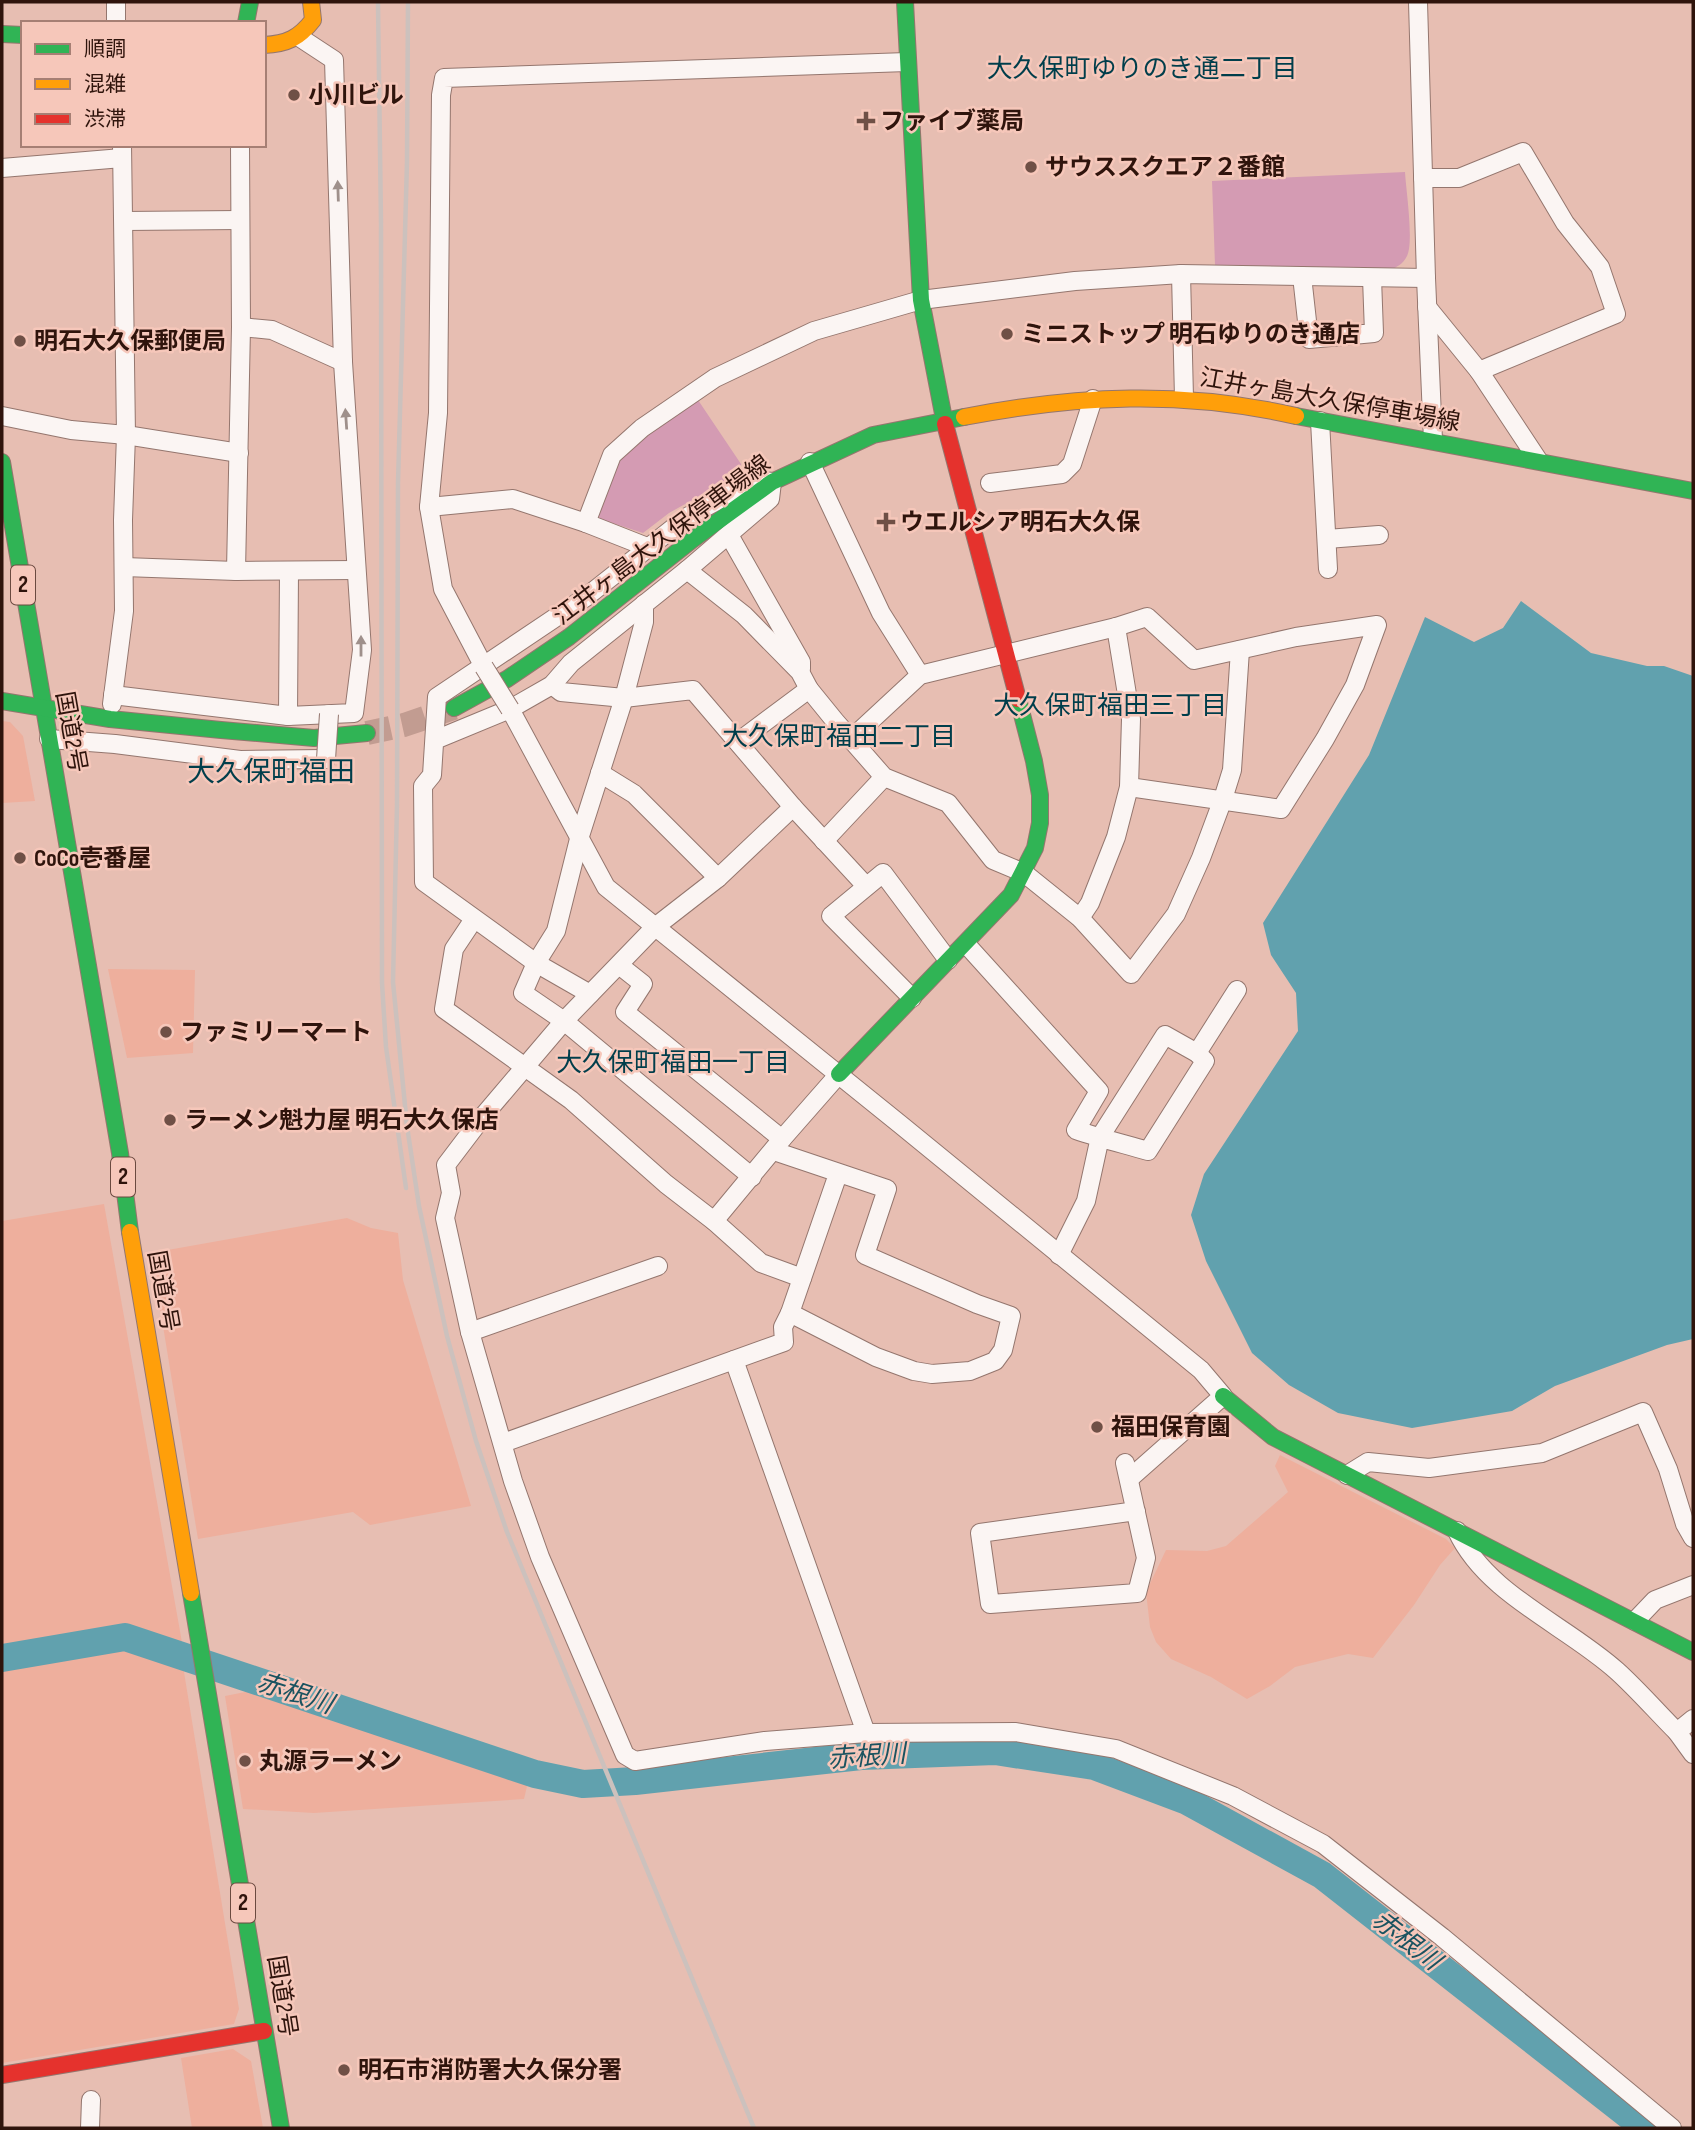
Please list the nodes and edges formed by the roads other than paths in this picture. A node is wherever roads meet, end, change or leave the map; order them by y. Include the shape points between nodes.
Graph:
1 (116, 2) edge
2 (250, 2) edge
3 (311, 2) edge
4 (905, 2) edge
5 (1418, 2) edge
6 (116, 21) edge
7 (246, 21) edge
8 (2, 34) edge
9 (21, 35) edge
10 (299, 37) junction
11 (266, 45) edge
12 (907, 62) junction
13 (240, 147) edge
14 (122, 151) edge
15 (2, 168) edge
16 (1423, 178) junction
17 (240, 220) junction
18 (124, 221) junction
19 (1181, 274) junction
20 (1302, 276) junction
21 (1372, 278) junction
22 (1426, 278) junction
23 (921, 300) junction
24 (1427, 307) junction
25 (242, 327) junction
26 (343, 362) junction
27 (1479, 371) junction
28 (1184, 398) junction
29 (1093, 399) junction
30 (2, 416) edge
31 (944, 420) junction
32 (1320, 421) junction
33 (126, 435) junction
34 (1433, 440) junction
35 (239, 453) junction
36 (1538, 460) junction
37 (2, 462) edge
38 (810, 462) junction
39 (772, 482) junction
40 (990, 483) dead end
41 (1693, 491) edge
42 (429, 507) junction
43 (586, 523) junction
44 (729, 535) junction
45 (1379, 535) dead end
46 (1326, 539) junction
47 (647, 548) junction
48 (124, 567) junction
49 (1328, 569) dead end
50 (289, 570) junction
51 (356, 570) junction
52 (687, 570) junction
53 (236, 571) junction
54 (643, 604) junction
55 (1116, 627) junction
56 (1240, 650) junction
57 (1006, 652) junction
58 (484, 667) junction
59 (800, 672) junction
60 (920, 675) junction
61 (552, 685) junction
62 (809, 689) junction
63 (113, 695) junction
64 (624, 698) junction
65 (2, 701) edge
66 (43, 708) junction
67 (454, 709) tunnel mouth
68 (510, 709) junction
69 (329, 715) junction
70 (288, 716) junction
71 (110, 719) junction
72 (367, 733) tunnel mouth
73 (49, 739) junction
74 (851, 739) junction
75 (435, 740) junction
76 (738, 742) junction
77 (600, 774) junction
78 (884, 777) junction
79 (1129, 787) junction
80 (1223, 799) junction
81 (793, 807) junction
82 (579, 839) junction
83 (824, 841) junction
84 (1024, 873) junction
85 (718, 878) junction
86 (866, 886) junction
87 (1080, 918) junction
88 (474, 919) junction
89 (655, 927) junction
90 (965, 944) junction
91 (948, 960) junction
92 (536, 963) junction
93 (618, 965) junction
94 (1237, 990) dead end
95 (590, 994) junction
96 (912, 998) junction
97 (564, 1021) junction
98 (1197, 1053) junction
99 (524, 1065) junction
100 (839, 1074) junction
101 (1100, 1137) junction
102 (778, 1145) junction
103 (838, 1174) junction
104 (752, 1177) junction
105 (714, 1222) junction
106 (1059, 1255) junction
107 (658, 1266) dead end
108 (802, 1278) junction
109 (790, 1313) junction
110 (470, 1332) junction
111 (734, 1360) junction
112 (1223, 1396) junction
113 (503, 1443) junction
114 (1347, 1475) junction
115 (1136, 1511) junction
116 (1457, 1530) junction
117 (1693, 1538) edge
118 (1502, 1553) junction
119 (1490, 1577) junction
120 (1693, 1584) edge
121 (1635, 1621) junction
122 (1693, 1652) edge
123 (1693, 1718) edge
124 (1677, 1732) junction
125 (866, 1733) junction
126 (1693, 1754) edge
127 (264, 2031) junction
128 (2, 2075) edge
129 (90, 2100) dead end
130 (90, 2128) edge
131 (281, 2128) edge
132 (1672, 2128) edge

1 - 6 street
2 - 7 main road
3 - 10 main road via 313,20
4 - 12 main road
5 - 16 street
8 - 9 main road
10 - 11 main road
26 -> 10 street via 334,60
12 - 23 main road
12 - 42 street via 444,78 440,95 438,413
13 - 17 street
14 - 15 street
14 - 18 street
16 - 22 street
16 - 27 street via 1459,178 1523,152 1565,223 1600,267 1616,314
17 - 18 street
17 - 25 street
18 - 33 street
19 - 20 street
19 - 23 street via 1075,281
19 - 28 street
20 - 21 street
20 - 21 street via 1310,339 1374,333
21 - 22 street
22 - 24 street
23 - 31 main road
23 - 43 street via 814,331 715,378 676,403 612,455
24 - 27 street
24 - 34 street
25 - 26 street via 272,330
25 - 35 street
51 -> 26 street
27 - 36 street
28 - 29 main road, 江井ヶ島大久保停車場線
28 - 32 main road, 江井ヶ島大久保停車場線 via 1253,406
29 - 31 main road, 江井ヶ島大久保停車場線
29 - 40 street via 1072,464 1062,474
30 - 33 street
31 - 38 main road, 江井ヶ島大久保停車場線 via 873,435
31 - 57 main road
32 - 34 main road, 江井ヶ島大久保停車場線
32 - 46 street
33 - 35 street
33 - 48 street
34 - 36 main road, 江井ヶ島大久保停車場線
35 - 53 street
36 - 41 main road, 江井ヶ島大久保停車場線
37 - 66 main road, 国道2号 / 2
38 - 39 main road, 江井ヶ島大久保停車場線
38 - 60 street via 881,613
39 - 44 street via 770,499
39 - 47 street via 756,480 687,517
39 - 67 main road, 江井ヶ島大久保停車場線 via 569,637 507,680
42 - 43 street via 513,499
42 - 58 street via 443,589
43 - 47 street
44 - 52 street
44 - 59 street via 801,662
45 - 46 street
46 - 49 street
47 - 58 street via 586,597
48 - 53 street
48 - 63 street via 124,611
50 - 51 street
50 - 53 street
50 - 70 street
69 -> 51 street via 354,713 362,650
52 - 54 street
52 - 59 street via 744,615
54 - 61 street via 571,663
54 - 64 street via 644,622
55 - 56 street via 1147,617 1194,660
55 - 57 street
55 - 79 street via 1131,719
56 - 80 street via 1232,770
56 - 80 street via 1377,625 1355,684 1281,809
57 - 60 street
57 - 84 main road via 1040,795 1035,848
58 - 68 street, bridge
58 - 75 street via 438,697
59 - 62 street
60 - 74 street
61 - 64 street via 561,692
61 - 68 street
62 - 74 street
62 - 76 street
63 - 70 street
63 - 71 street
64 - 76 street via 693,690
64 - 77 street
65 - 66 main road
66 - 71 main road
66 - 73 main road, 国道2号 / 2
68 - 75 street
68 - 82 street
69 - 70 street
69 - 73 street, bridge via 326,759 240,760
71 - 72 main road via 314,737
73 - 127 main road, 国道2号 / 2
74 - 78 street
75 - 88 street via 432,775 422,786 424,882
76 - 81 street
77 - 82 street
77 - 85 street via 634,794
78 - 83 street
78 - 84 street via 948,803 993,860
79 - 80 street
79 - 87 street via 1112,848
80 - 87 street via 1176,914 1131,974
81 - 83 street
81 - 85 street
82 - 89 street via 606,887
82 - 92 street via 556,931
83 - 86 street
84 - 87 street
84 - 90 main road via 1012,895
85 - 89 street
86 - 91 street via 883,873
86 - 96 street via 831,916
88 - 92 street
88 - 99 street via 454,949 444,1009
89 - 93 street
89 - 100 street
90 - 91 main road
90 - 101 street via 1098,1091 1076,1130
91 - 96 main road
92 - 95 street
92 - 97 street via 523,993
93 - 95 street
93 - 102 street via 643,984 625,1012
94 - 98 street
95 - 97 street
96 - 100 main road
97 - 99 street
97 - 104 street
98 - 101 street via 1165,1035
98 - 101 street via 1205,1061 1148,1151
99 - 105 street
99 - 110 street via 446,1165 451,1193 445,1218
100 - 102 street
100 - 106 street
101 - 106 street via 1086,1200
102 - 103 street
102 - 104 street
103 - 108 street
103 - 109 street via 887,1189 865,1255 1011,1316 1003,1350 995,1361 970,1371 914,1371
104 - 105 street
105 - 108 street via 761,1263
106 - 112 street via 1201,1370
107 - 110 street
108 - 109 street
109 - 111 street via 783,1327 784,1342
110 - 113 street
111 - 113 street
111 - 125 street
112 - 114 main road via 1273,1437
112 - 115 street via 1127,1471
113 - 125 street via 540,1558 625,1755 635,1761 765,1741
114 - 116 main road
114 - 117 street via 1368,1462 1429,1468 1542,1453 1643,1412
115 - 115 street via 1146,1558 1138,1592 990,1604 980,1533
116 - 118 main road
116 - 119 street
118 - 119 street
118 - 121 main road
119 - 124 street via 1616,1670
120 - 121 street via 1655,1600
121 - 122 main road
123 - 124 street
124 - 126 street
125 - 132 street via 1016,1732 1116,1749 1233,1796 1323,1844
127 - 128 main road
127 - 131 main road, 国道2号 / 2
129 - 130 street

